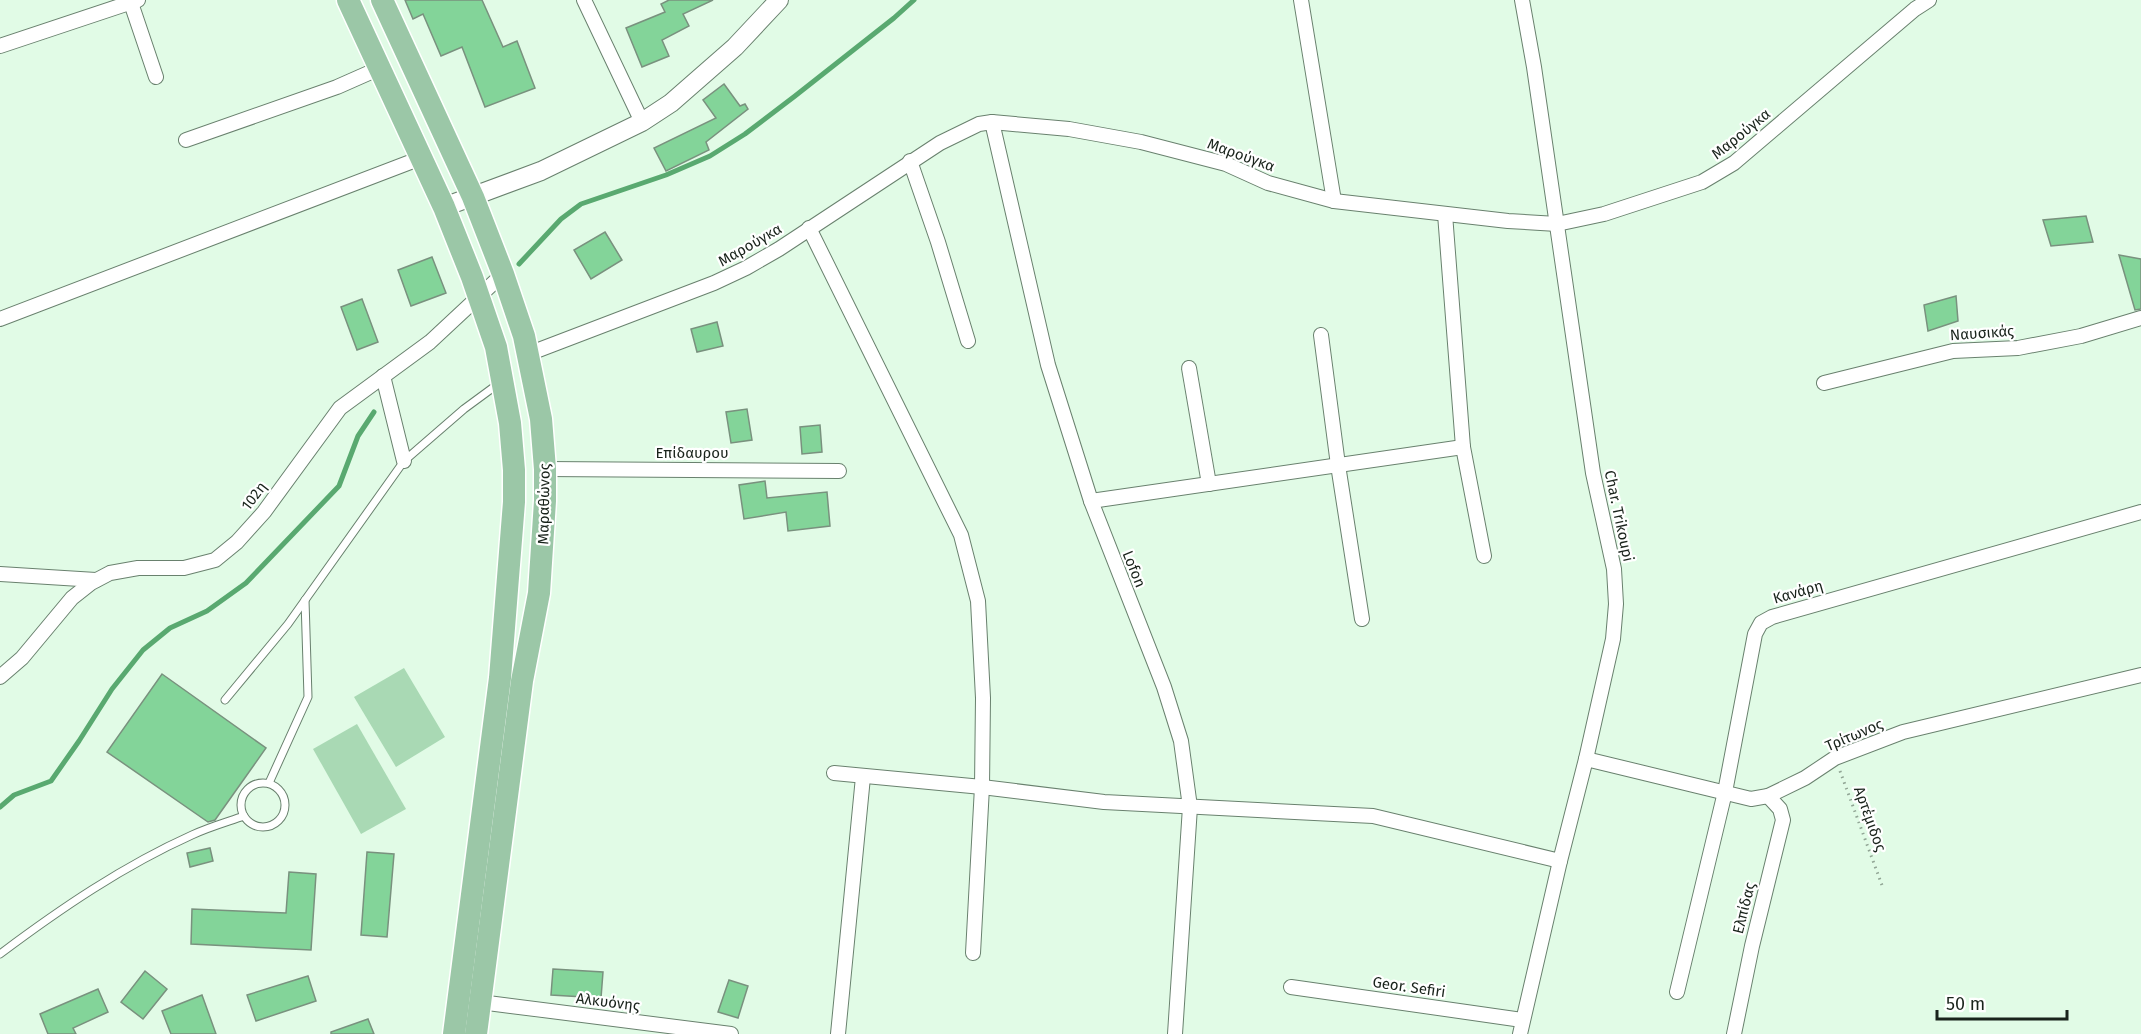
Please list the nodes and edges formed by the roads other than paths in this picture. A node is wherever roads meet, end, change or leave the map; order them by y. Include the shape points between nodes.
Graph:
1 (348, 0) edge
2 (382, 0) edge
3 (584, 0) edge
4 (779, 0) edge
5 (1301, 0) edge
6 (1522, 0) edge
7 (1929, 0) edge
8 (134, 1) edge
9 (0, 46) edge
10 (380, 68) junction
11 (156, 77) dead end
12 (642, 122) junction
13 (992, 122) junction
14 (186, 140) dead end
15 (422, 158) junction
16 (910, 161) junction
17 (473, 197) junction
18 (1334, 201) junction
19 (444, 207) junction
20 (1445, 214) junction
21 (1557, 224) junction
22 (809, 228) junction
23 (503, 274) junction
24 (480, 297) junction
25 (2141, 318) edge
26 (0, 319) edge
27 (1321, 335) dead end
28 (968, 341) dead end
29 (528, 354) junction
30 (1189, 368) dead end
31 (384, 376) junction
32 (502, 380) junction
33 (1824, 383) dead end
34 (1463, 447) junction
35 (404, 461) junction
36 (1338, 465) junction
37 (546, 469) junction
38 (839, 471) dead end
39 (1209, 484) junction
40 (1091, 501) junction
41 (2141, 512) edge
42 (1484, 556) dead end
43 (0, 574) edge
44 (96, 580) junction
45 (305, 600) junction
46 (1362, 619) dead end
47 (2141, 675) edge
48 (0, 677) edge
49 (225, 700) dead end
50 (1586, 759) junction
51 (834, 773) dead end
52 (863, 777) junction
53 (269, 783) junction
54 (982, 788) junction
55 (1725, 792) junction
56 (1767, 796) junction
57 (1190, 807) junction
58 (244, 816) junction
59 (1560, 861) junction
60 (973, 953) dead end
61 (0, 954) edge
62 (1291, 987) dead end
63 (1677, 992) dead end
64 (480, 1002) junction
65 (1521, 1027) edge
66 (454, 1034) edge
67 (476, 1034) edge
68 (731, 1034) edge
69 (838, 1034) edge
70 (1175, 1034) edge
71 (1734, 1034) edge

1 - 10 main road, Μαραθώνος
2 - 17 main road, Μαραθώνος
3 - 12 street
4 - 12 street via 735,47 671,103
5 - 18 street
6 - 21 street, Char. Trikoupi
7 - 21 street, Μαρούγκα via 1718,175 1604,214
8 - 9 street
8 - 11 street
10 - 14 street
10 - 15 main road, Μαραθώνος
12 - 17 street via 541,171
13 - 16 street, Μαρούγκα via 979,124
13 - 18 street, Μαρούγκα via 1069,129 1141,142
13 - 40 street, Lofon via 1048,364
15 - 19 main road, Μαραθώνος
15 - 26 street
16 - 22 street, Μαρούγκα
16 - 28 street
17 - 19 street
17 - 23 main road, Μαραθώνος
18 - 20 street, Μαρούγκα
19 - 24 main road, Μαραθώνος
20 - 21 street, Μαρούγκα
20 - 34 street
21 - 50 street, Char. Trikoupi via 1593,473 1614,569 1617,604
22 - 29 street, Μαρούγκα via 771,254 714,284
22 - 54 street via 961,535 978,601
23 - 24 street, 102η
23 - 29 main road, Μαραθώνος
24 - 31 street, 102η
24 - 32 main road, Μαραθώνος
25 - 33 street, Ναυσικάς via 2082,336 2018,348 1953,351
27 - 36 street
29 - 37 main road, Μαραθώνος
30 - 39 street
31 - 35 street
31 - 44 street, 102η via 340,408 264,512 215,560 184,568 138,568
32 - 35 lane
32 - 66 main road, Μαραθώνος via 514,470 512,545 500,678
34 - 36 street
34 - 42 street
35 - 45 lane
36 - 39 street
36 - 46 street
37 - 38 street, Επίδαυρου
37 - 64 main road, Μαραθώνος via 539,593 522,681
39 - 40 street
40 - 57 street, Lofon via 1164,687 1181,741
41 - 55 street, Κανάρη via 1761,623 1755,634
43 - 44 street
44 - 48 street, 102η via 72,598 22,658
45 - 49 lane
45 - 53 lane via 308,697
47 - 56 street, Τρίτωνος via 1904,732 1835,758 1806,778
50 - 55 street, Τρίτωνος
50 - 59 street, Char. Trikoupi
51 - 52 street
52 - 54 street
52 - 69 street
53 - 58 lane via 248,789 241,802
53 - 58 lane via 284,797 285,812 281,818 262,827
54 - 57 street
54 - 60 street
55 - 56 street, Τρίτωνος via 1751,799
55 - 63 street, Κανάρη
56 - 71 street, Ελπίδας via 1780,809 1783,820
57 - 59 street via 1373,816
57 - 70 street, Lofon
58 - 61 lane via 193,834 123,871
59 - 65 street, Char. Trikoupi
62 - 65 street, Geor. Sefiri
64 - 67 main road, Μαραθώνος
64 - 68 street, Αλκυόνης

